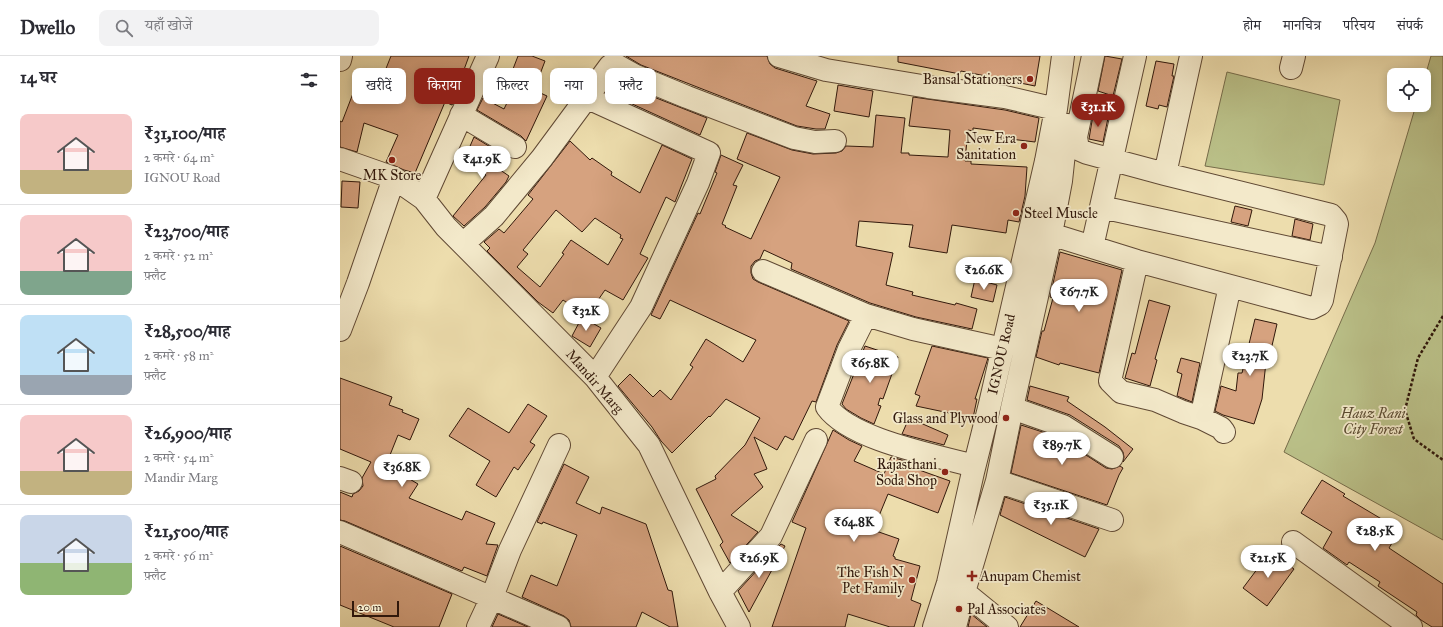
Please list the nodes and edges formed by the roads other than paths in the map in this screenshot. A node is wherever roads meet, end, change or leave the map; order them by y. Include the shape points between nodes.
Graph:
1 (341, 56) edge
2 (488, 56) edge
3 (779, 56) edge
4 (1063, 56) edge
5 (1075, 56) edge
6 (1093, 56) edge
7 (1135, 56) edge
8 (1191, 56) edge
9 (340, 60) edge
10 (597, 84) edge
11 (597, 102) edge
12 (583, 104) edge
13 (1056, 109) junction
14 (461, 115) junction
15 (834, 141) dead end
16 (516, 147) dead end
17 (340, 159) edge
18 (1112, 160) junction
19 (1165, 174) junction
20 (394, 178) junction
21 (424, 199) junction
22 (1101, 207) junction
23 (1041, 231) junction
24 (463, 244) junction
25 (1092, 247) junction
26 (1331, 257) junction
27 (1137, 261) junction
28 (763, 271) dead end
29 (1230, 286) junction
30 (866, 315) junction
31 (340, 330) edge
32 (1003, 348) junction
33 (595, 377) junction
34 (1012, 408) junction
35 (1201, 418) junction
36 (1224, 432) dead end
37 (816, 440) dead end
38 (559, 444) dead end
39 (1112, 457) dead end
40 (974, 466) junction
41 (997, 481) junction
42 (1112, 520) dead end
43 (340, 532) edge
44 (1293, 542) dead end
45 (720, 592) junction
46 (964, 592) junction
47 (492, 597) junction
48 (478, 627) edge
49 (559, 627) edge
50 (739, 627) edge
51 (934, 627) edge
52 (955, 627) edge
53 (1007, 627) edge
54 (1411, 627) edge

1 - 9 street
2 - 14 street
3 - 13 street via 826,70 1005,97
4 - 13 street, IGNOU Road
5 - 23 street, IGNOU Road via 1061,181
6 - 18 street via 1076,143 1078,149
7 - 18 street
8 - 19 street
10 - 15 street via 607,68 618,66 687,97 794,138 815,142
11 - 33 street via 709,153 641,308
12 - 24 street via 494,216
13 - 23 street, IGNOU Road
14 - 16 street
14 - 21 street
17 - 20 street, Mandir Marg
18 - 19 street
18 - 22 street
19 - 26 street via 1332,215 1337,224
20 - 21 street, Mandir Marg
20 - 31 street
21 - 24 street, Mandir Marg
22 - 25 street
22 - 26 street
23 - 25 street
23 - 32 street, IGNOU Road
23 - 34 street, IGNOU Road
24 - 33 street, Mandir Marg
25 - 27 street
26 - 29 street via 1322,300 1312,308
27 - 29 street
27 - 35 street via 1110,382 1121,392 1155,400
28 - 30 street
29 - 35 street
30 - 32 street
30 - 40 street via 849,349 826,407 844,423 883,442
32 - 40 street, IGNOU Road
33 - 45 street, Mandir Marg via 649,444
34 - 39 street via 1063,426
34 - 41 street, IGNOU Road
35 - 36 street
37 - 45 street via 771,536
38 - 47 street via 510,550
40 - 51 street, IGNOU Road via 948,583
41 - 42 street
41 - 46 street, IGNOU Road
43 - 47 street
44 - 54 street
45 - 50 street, Mandir Marg
46 - 52 street, IGNOU Road
46 - 53 street
47 - 48 street
47 - 49 street

